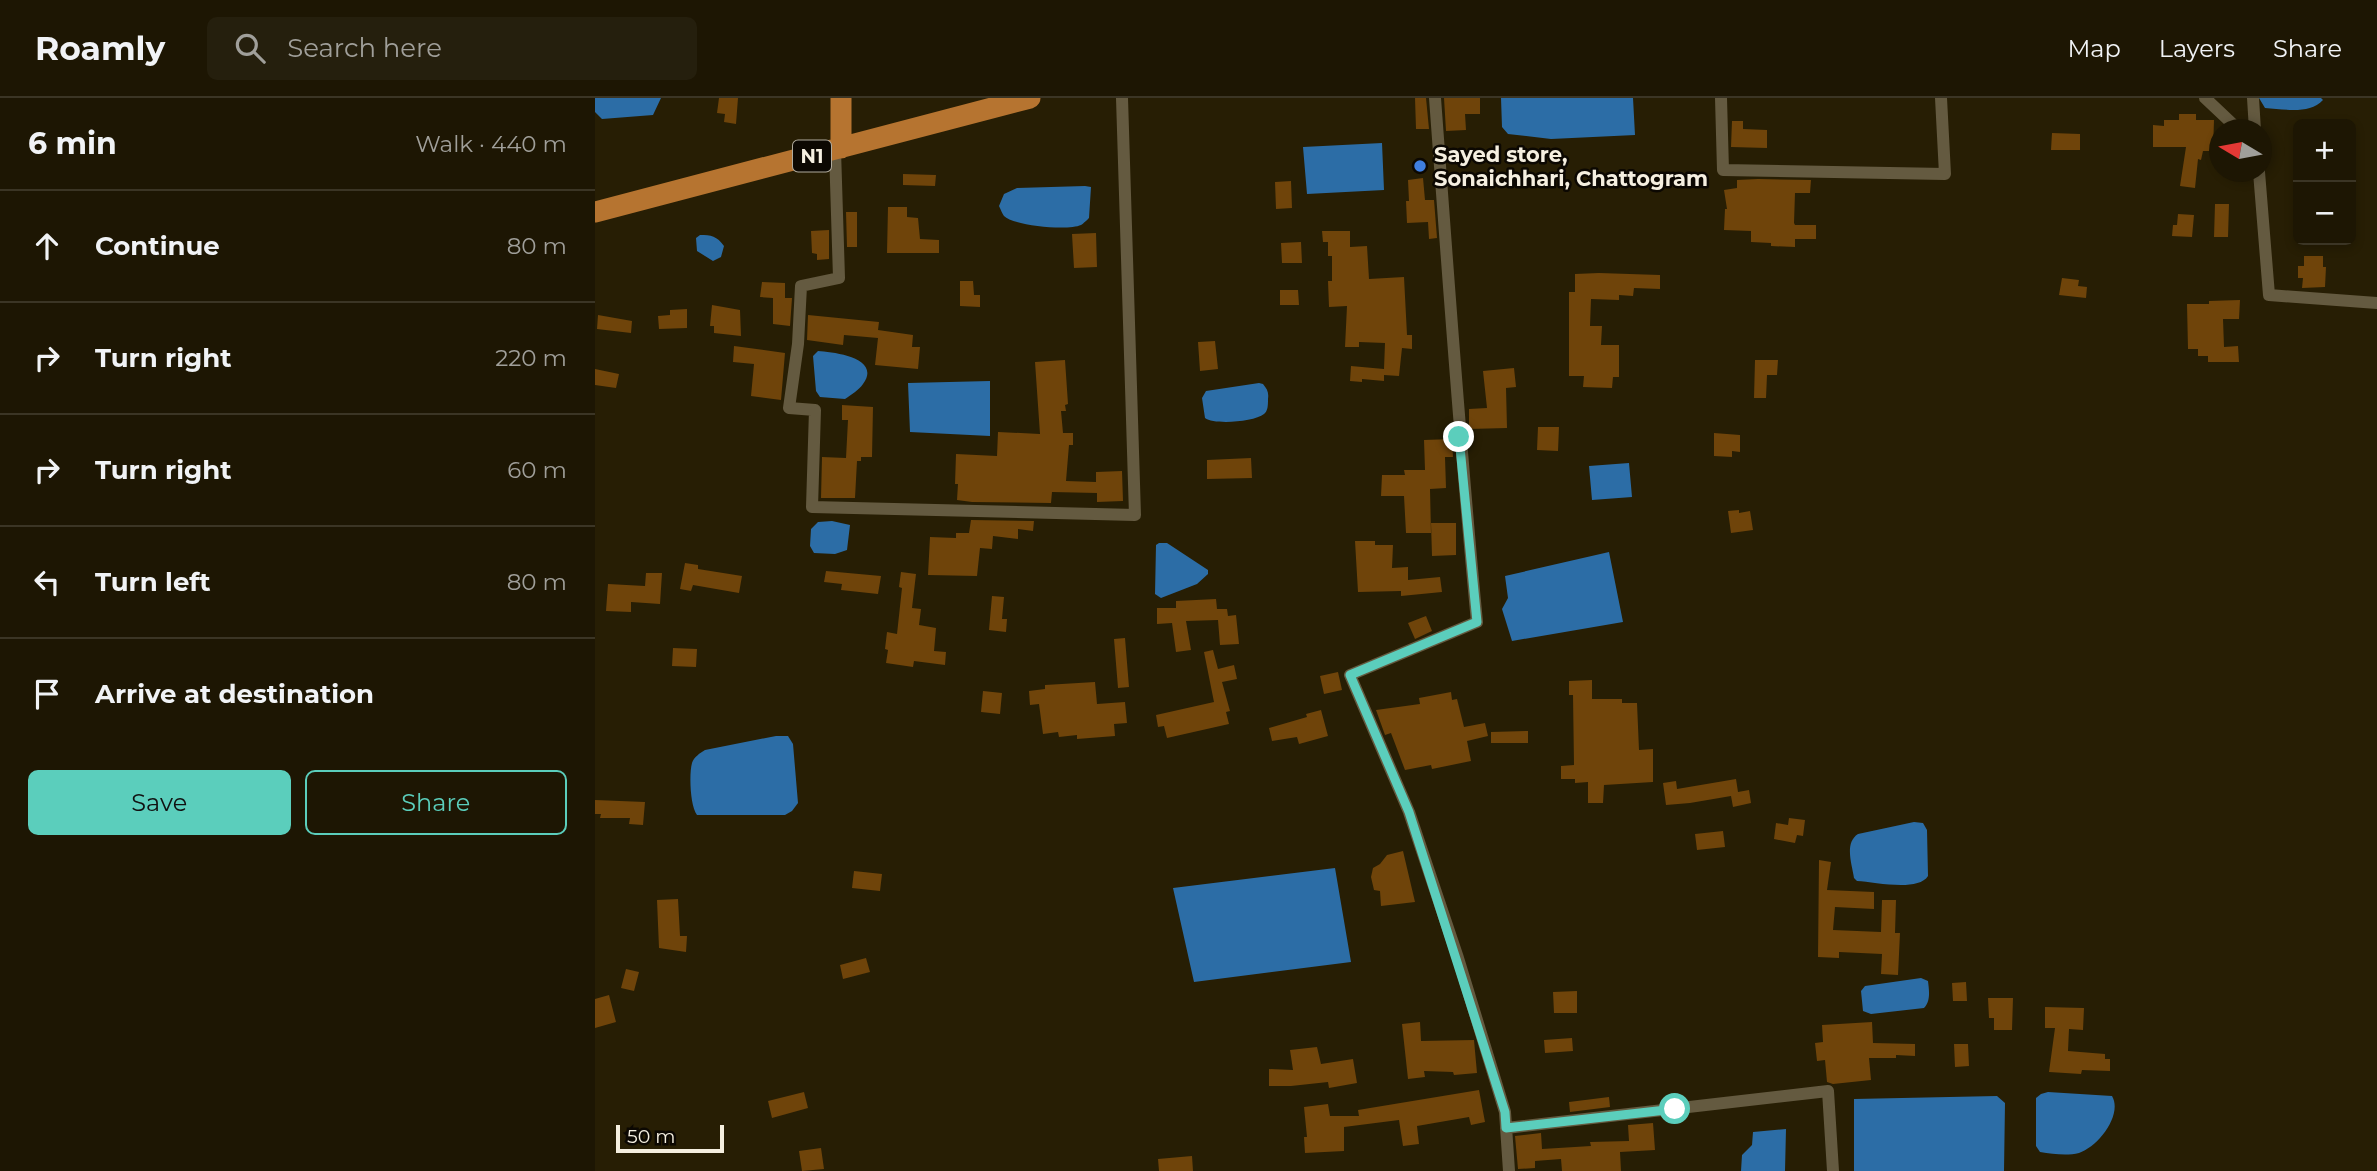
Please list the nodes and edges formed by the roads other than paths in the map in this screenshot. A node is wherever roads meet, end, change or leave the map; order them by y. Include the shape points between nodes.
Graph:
1 (841, 98) edge
2 (1030, 98) edge
3 (1122, 98) edge
4 (1435, 98) edge
5 (1721, 98) edge
6 (1941, 98) edge
7 (2205, 98) edge
8 (2252, 98) edge
9 (2227, 119) edge
10 (2254, 119) edge
11 (838, 149) junction
12 (2260, 182) edge
13 (595, 212) edge
14 (2377, 303) edge
15 (1506, 1128) junction
16 (1509, 1171) edge
17 (1833, 1171) edge

1 - 11 highway
2 - 11 highway, N1
3 - 11 street via 1135,514 812,506 815,410 789,408 801,286 839,278
4 - 15 street via 1477,622 1350,675 1409,812 1505,1112
5 - 6 street via 1723,170 1945,174
7 - 9 street
8 - 10 street
11 - 13 highway, N1
12 - 14 street via 2269,295
15 - 16 street
15 - 17 street via 1828,1091

